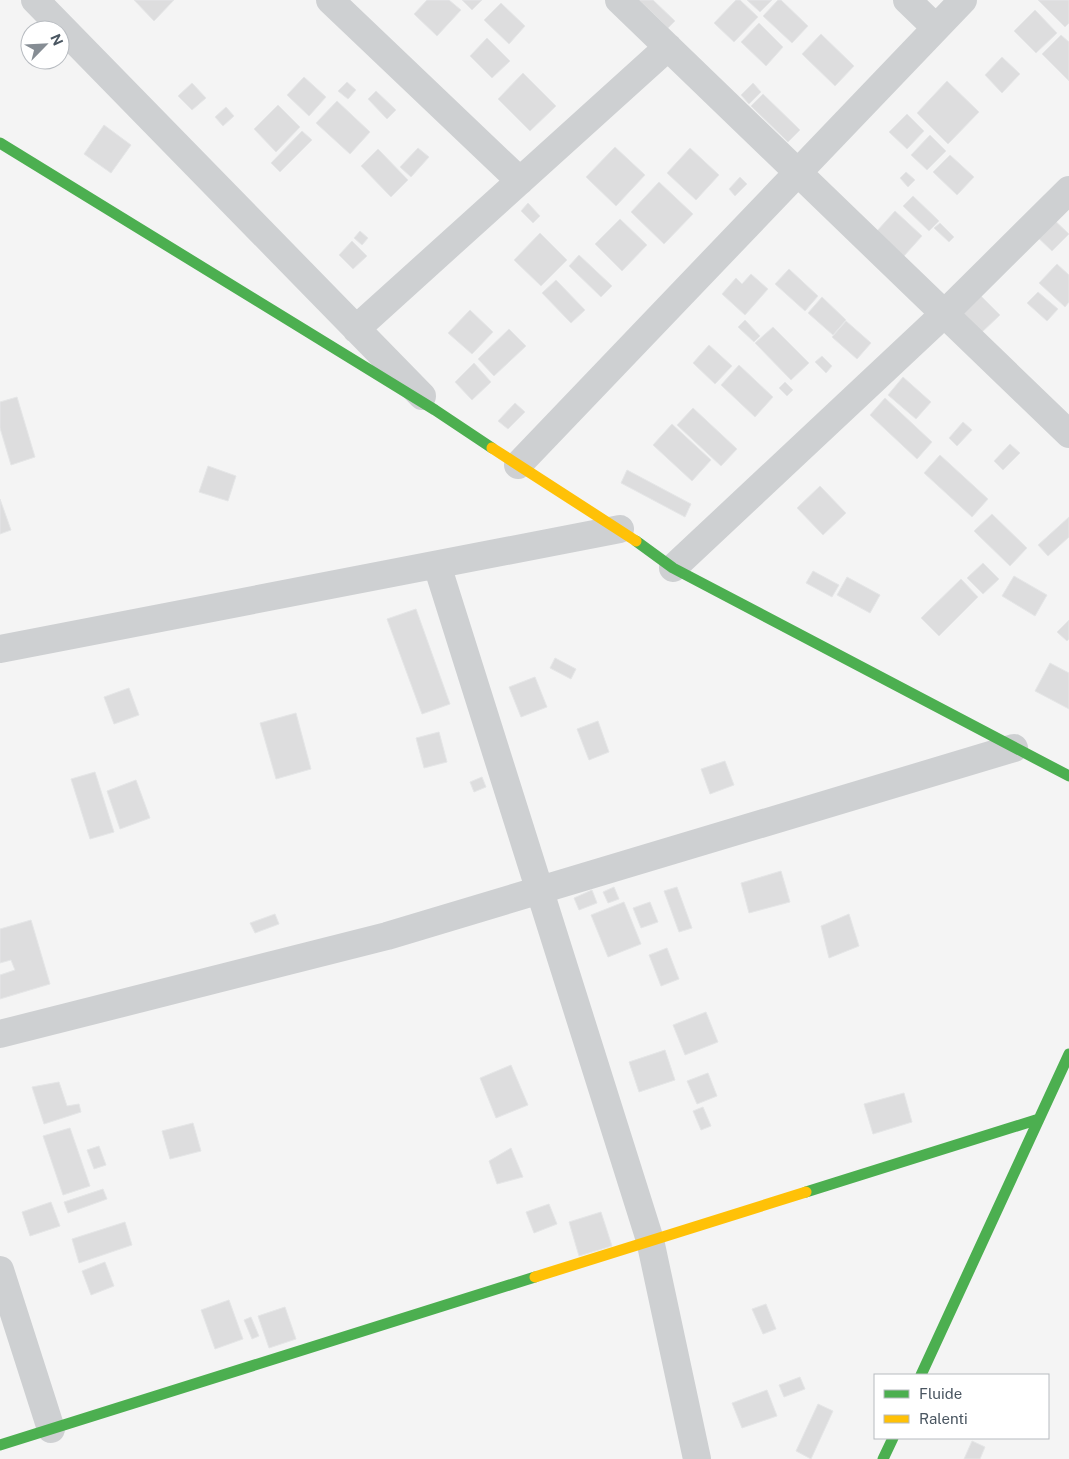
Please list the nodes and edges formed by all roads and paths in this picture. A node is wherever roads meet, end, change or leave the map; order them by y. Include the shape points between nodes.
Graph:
1 (35, 0) edge
2 (330, 0) edge
3 (619, 0) edge
4 (907, 0) edge
5 (963, 0) edge
6 (936, 28) junction
7 (668, 47) junction
8 (0, 144) edge
9 (798, 173) junction
10 (520, 181) junction
11 (1069, 190) edge
12 (944, 314) junction
13 (356, 329) junction
14 (435, 410) junction
15 (1069, 434) edge
16 (518, 465) junction
17 (620, 529) junction
18 (437, 565) junction
19 (673, 568) junction
20 (0, 649) edge
21 (1014, 748) junction
22 (1069, 776) edge
23 (540, 890) junction
24 (0, 1034) edge
25 (1069, 1054) edge
26 (1039, 1120) junction
27 (650, 1240) junction
28 (0, 1270) edge
29 (921, 1374) edge
30 (51, 1429) junction
31 (892, 1439) edge
32 (0, 1445) edge
33 (697, 1459) edge
34 (883, 1459) edge

1 - 13 street
2 - 10 street
3 - 7 street
4 - 6 street
5 - 6 street
6 - 9 street
7 - 9 street
7 - 10 street
8 - 14 street
9 - 12 street
9 - 16 street
10 - 13 street
11 - 12 street
12 - 15 street
12 - 19 street
13 - 14 street
14 - 16 street
16 - 17 street
17 - 18 street
17 - 19 street
18 - 20 street
18 - 23 street
19 - 21 street
21 - 22 street
21 - 23 street
23 - 24 street via 387,936
23 - 27 street
25 - 26 street
26 - 27 street
26 - 29 street
27 - 30 street
27 - 33 street
28 - 30 street
30 - 32 street
31 - 34 street

